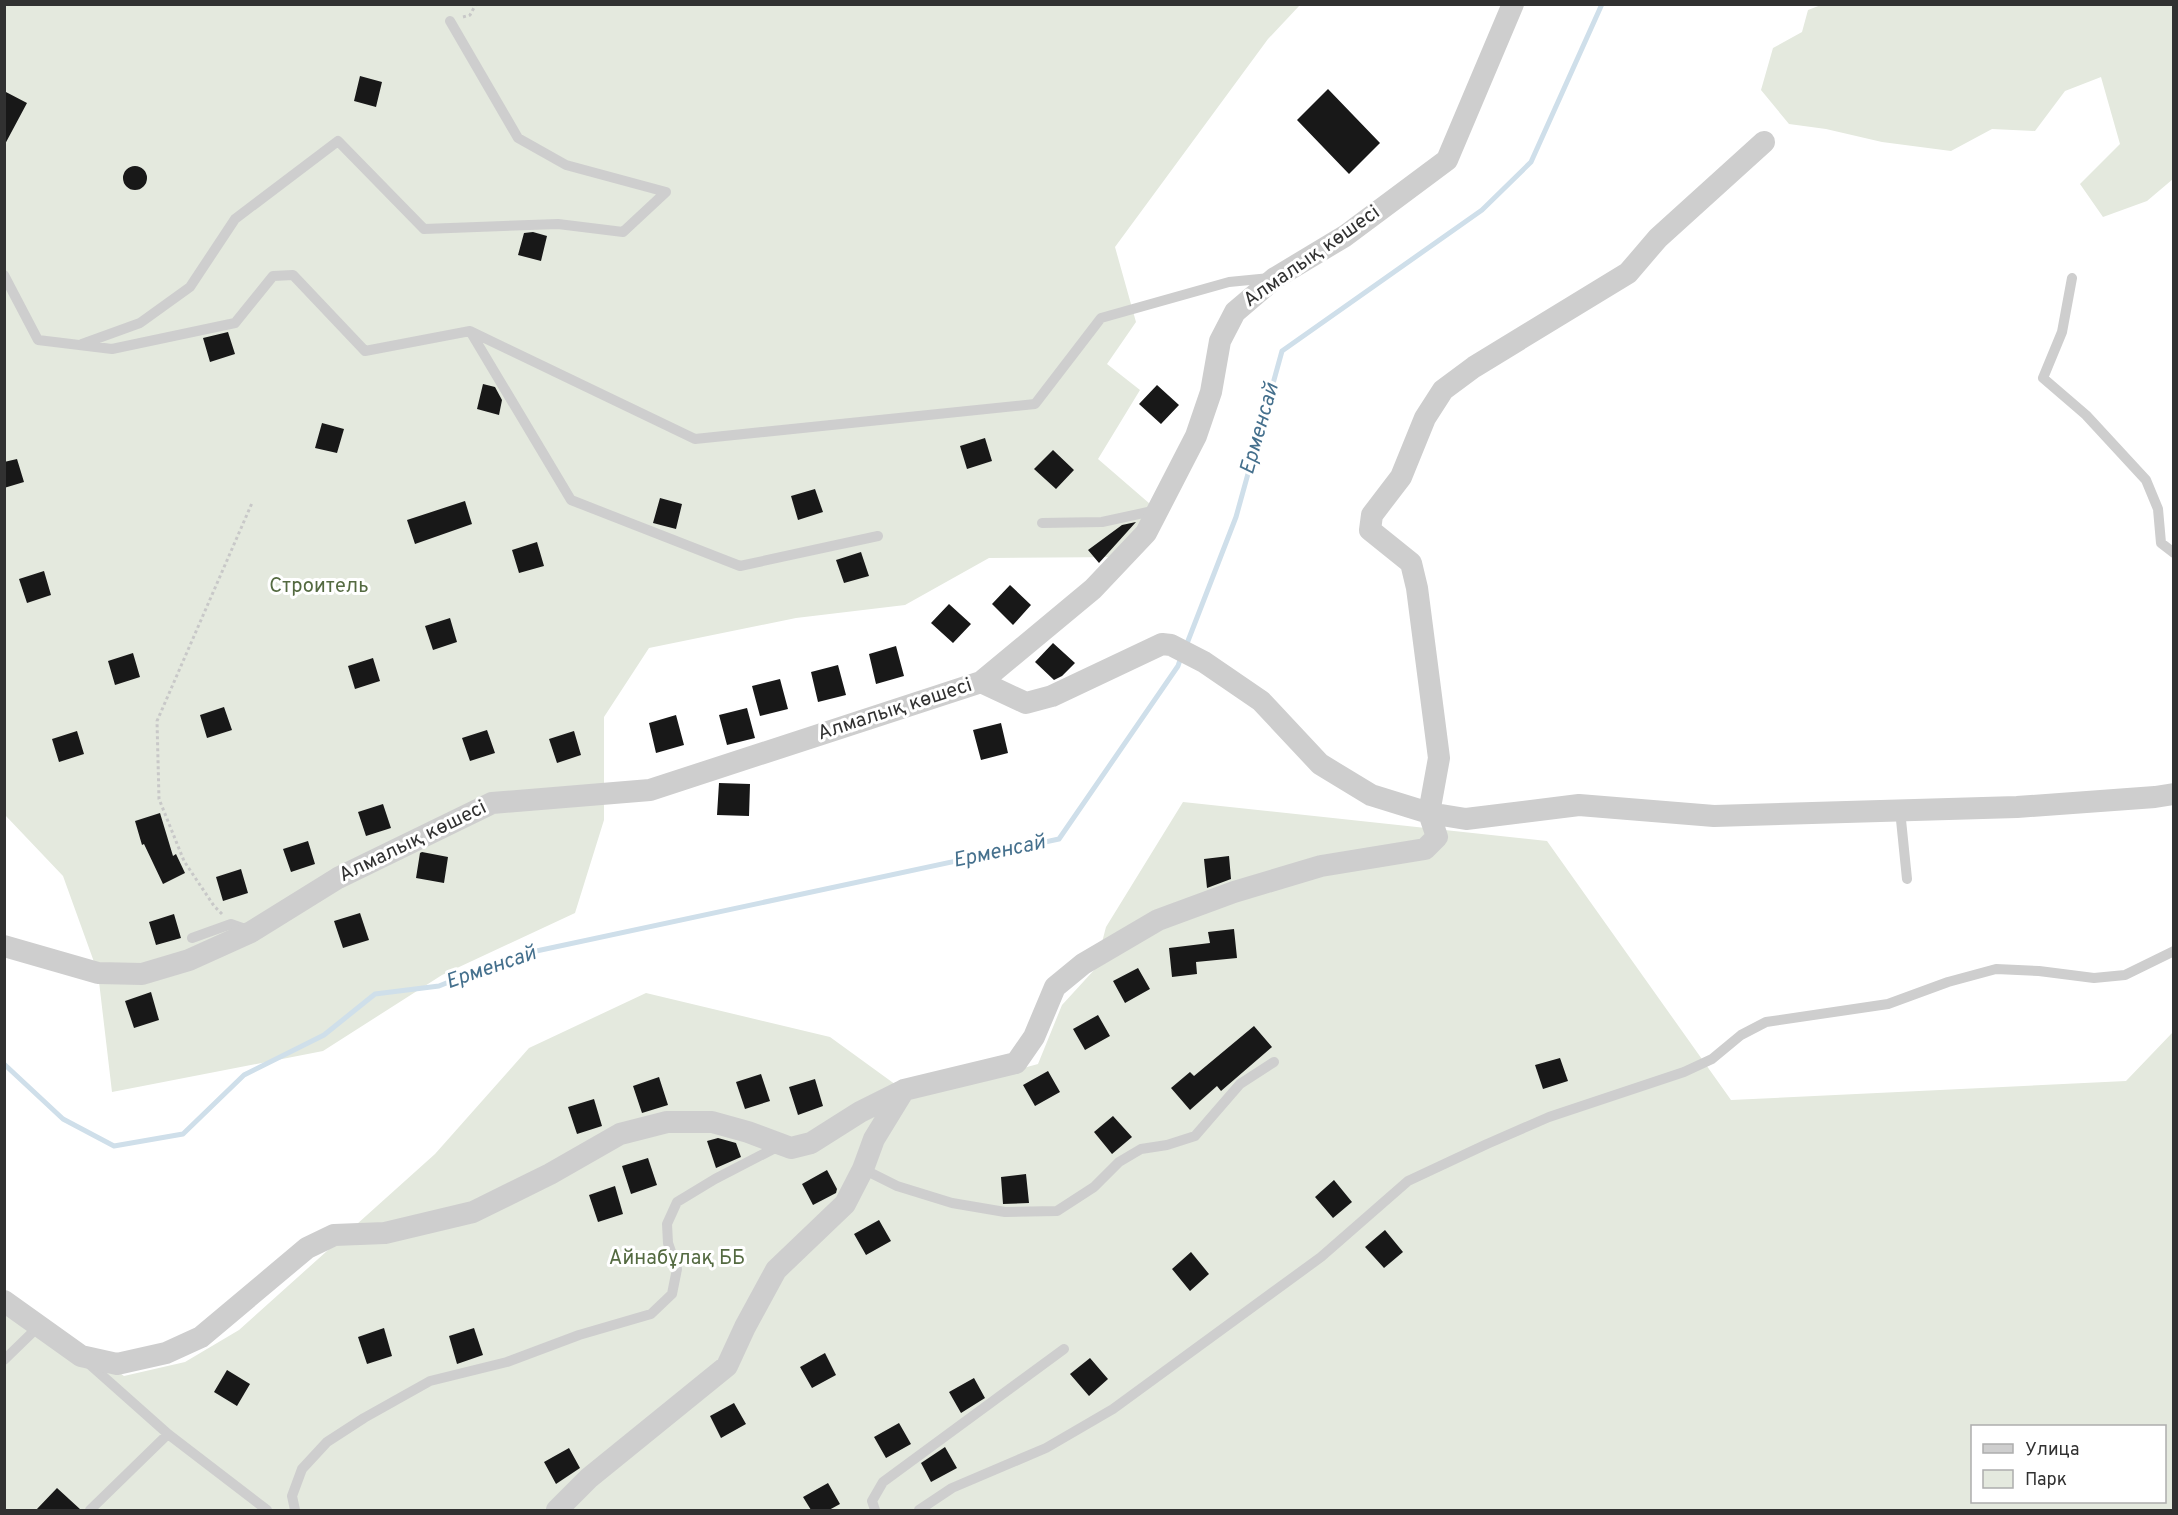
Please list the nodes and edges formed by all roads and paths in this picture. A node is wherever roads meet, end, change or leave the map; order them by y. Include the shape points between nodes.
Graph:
1 (1513, 4) edge
2 (450, 21) dead end
3 (1764, 142) dead end
4 (4, 275) edge
5 (1275, 278) junction
6 (2072, 278) dead end
7 (470, 331) junction
8 (79, 345) junction
9 (252, 503) dead end
10 (1157, 510) junction
11 (1042, 523) dead end
12 (878, 536) dead end
13 (2174, 553) edge
14 (981, 682) junction
15 (2174, 794) edge
16 (1900, 810) junction
17 (1429, 813) junction
18 (1907, 879) dead end
19 (241, 928) junction
20 (192, 938) dead end
21 (4, 946) edge
22 (2174, 951) edge
23 (1274, 1062) dead end
24 (904, 1090) junction
25 (782, 1144) junction
26 (863, 1169) junction
27 (4, 1301) edge
28 (39, 1326) junction
29 (1064, 1349) dead end
30 (81, 1356) junction
31 (4, 1360) edge
32 (168, 1434) junction
33 (90, 1510) edge
34 (267, 1510) edge
35 (295, 1510) edge
36 (557, 1510) edge
37 (875, 1510) edge
38 (919, 1510) edge

1 - 5 street, Алмалық көшесі via 1447,160 1345,236
2 - 8 lane via 518,138 566,165 666,192 623,232 558,224 424,229 338,141 235,219 190,287 140,322
3 - 17 street via 1658,238 1628,273 1443,390 1425,418 1401,477 1372,515 1370,531 1411,563 1417,588 1439,758
4 - 8 lane via 38,340
5 - 7 lane via 1229,282 1101,318 1035,404 695,439
5 - 10 street, Алмалық көшесі via 1235,312 1220,341 1211,392 1196,436
6 - 13 lane via 2062,332 2043,378 2086,415 2146,480 2158,508 2161,543
7 - 8 lane via 365,351 293,275 273,276 235,323 112,349
7 - 12 lane via 571,500 740,566
9 - 19 path via 157,722 159,798 184,861 213,906
10 - 11 lane via 1102,522
10 - 14 street, Алмалық көшесі via 1146,533 1093,589
14 - 17 street via 1026,703 1052,696 1162,644 1171,645 1261,701 1320,764 1371,795
14 - 19 street, Алмалық көшесі via 650,790 492,803
15 - 16 street via 2018,807
16 - 17 street via 1714,816 1579,805 1466,819
16 - 18 lane
17 - 24 street via 1437,837 1425,849 1321,866 1158,920 1083,964 1055,987 1035,1037 1016,1063
19 - 20 lane
19 - 21 street, Алмалық көшесі via 189,960 141,974 98,973
22 - 38 lane via 2126,975 2094,978 1996,969 1888,1004 1766,1022 1741,1035 1712,1059 1684,1072 1549,1117 1497,1140 1408,1182 1321,1257 1113,1409 1046,1448 952,1488
23 - 26 lane via 1240,1084 1195,1136 1141,1149 1057,1211 1005,1212 952,1203 897,1186
24 - 25 street via 811,1143 791,1148
24 - 26 street via 874,1139
25 - 30 street via 712,1122 667,1122 620,1134 473,1212 385,1233 334,1235 307,1248 201,1337 166,1353 117,1364
25 - 35 lane via 677,1202 667,1224 668,1243 677,1269 672,1294 651,1314 507,1362 430,1381 327,1442 302,1469 292,1496
26 - 36 street via 845,1204 776,1270 727,1366 589,1478
27 - 28 street
28 - 30 street
28 - 31 lane
29 - 37 lane via 883,1482 872,1501
30 - 32 lane
32 - 33 lane
32 - 34 lane

